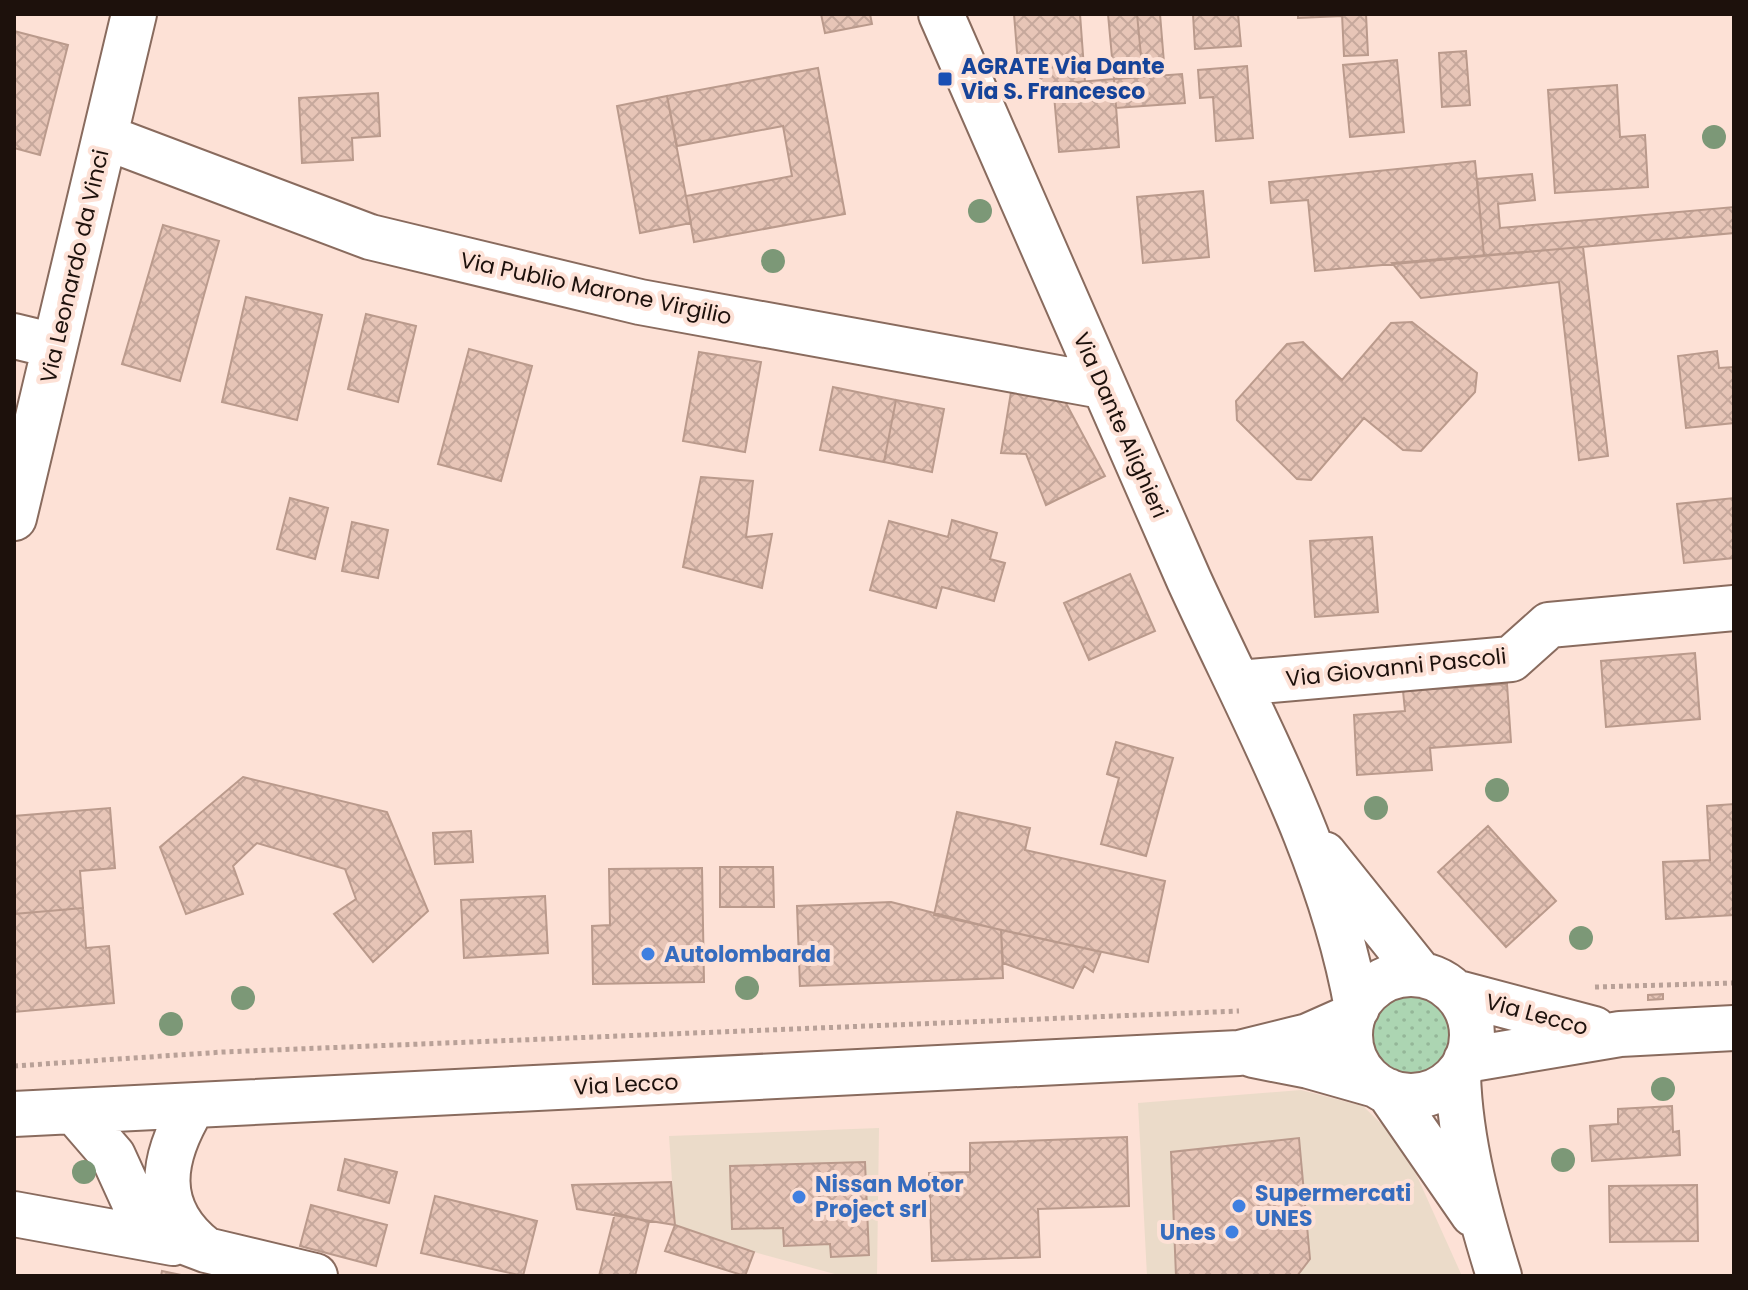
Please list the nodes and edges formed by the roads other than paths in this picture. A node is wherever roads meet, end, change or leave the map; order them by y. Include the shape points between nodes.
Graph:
1 (134, 14) edge
2 (941, 14) edge
3 (105, 137) junction
4 (35, 341) edge
5 (1102, 386) junction
6 (14, 518) edge
7 (1734, 608) edge
8 (1239, 683) junction
9 (1308, 833) junction
10 (1437, 984) junction
11 (1355, 1012) junction
12 (1734, 1028) edge
13 (1620, 1034) junction
14 (1239, 1053) junction
15 (1462, 1067) junction
16 (1382, 1088) junction
17 (193, 1106) junction
18 (75, 1112) junction
19 (14, 1114) edge
20 (14, 1214) edge
21 (1485, 1232) junction
22 (206, 1250) junction
23 (315, 1276) edge
24 (1499, 1276) edge

1 - 3 street, Via Leonardo da Vinci
2 - 5 street, Via Dante Alighieri
3 - 4 street, Via Leonardo da Vinci
3 - 5 street, Via Publio Marone Virgilio via 370,237 640,302
4 - 6 street, Via Leonardo da Vinci
5 - 8 street, Via Dante Alighieri
7 - 8 street, Via Giovanni Pascoli via 1549,625 1511,659
8 - 9 street, Via Dante Alighieri
9 - 10 street, Via Dante Alighieri
9 - 11 street, Via Dante Alighieri via 1342,939
10 - 11 street via 1401,975 1380,983
10 - 13 street, Via Lecco
10 - 15 street via 1469,1016 1472,1030
11 - 14 street, Via Lecco via 1323,1032
11 - 16 street via 1354,1055 1363,1072
12 - 13 street, Via Lecco
13 - 15 street, Via Lecco
14 - 16 street, Via Lecco via 1309,1066
14 - 17 street, Via Lecco
15 - 16 street via 1441,1088 1420,1095
15 - 21 street via 1459,1107
16 - 21 street
17 - 18 street, Via Lecco
17 - 22 street via 173,1140 168,1179 176,1216
18 - 19 street, Via Lecco
18 - 22 street via 113,1156 131,1199 149,1224
20 - 22 street
21 - 24 street
22 - 23 street

